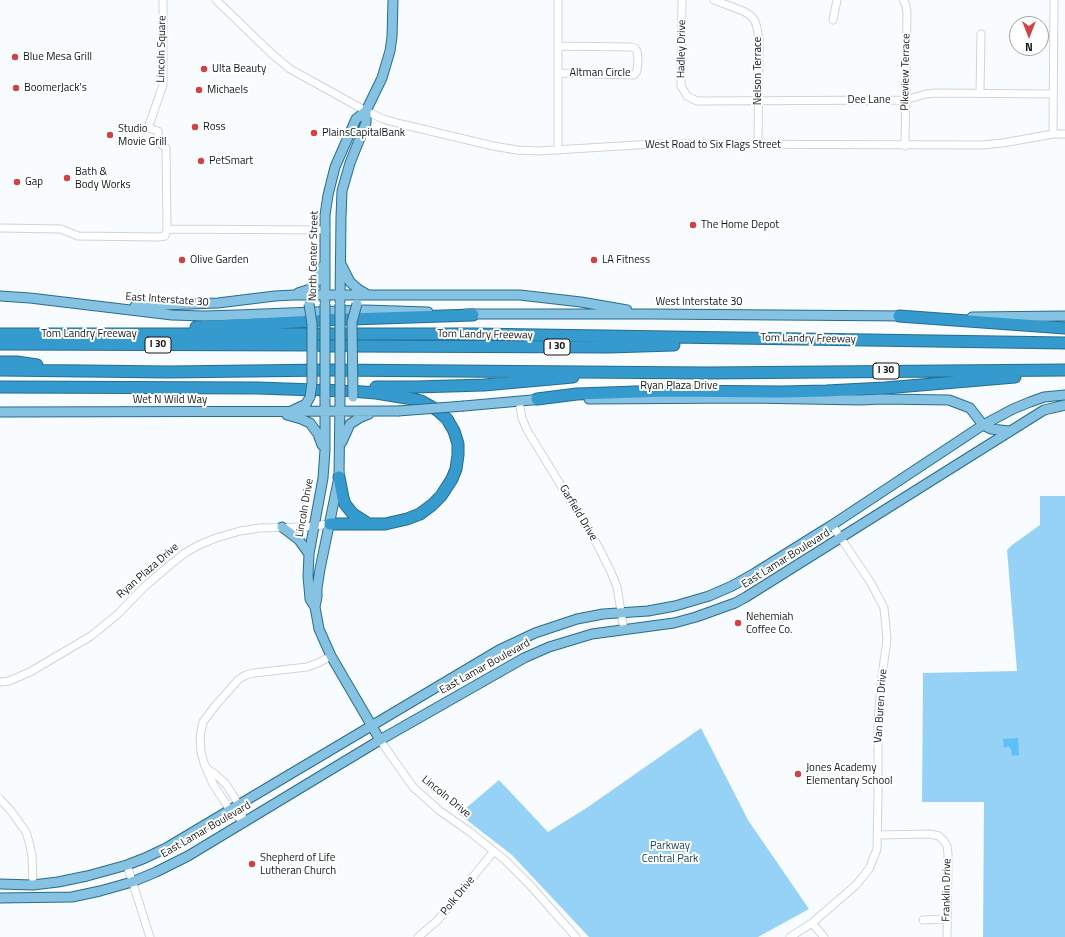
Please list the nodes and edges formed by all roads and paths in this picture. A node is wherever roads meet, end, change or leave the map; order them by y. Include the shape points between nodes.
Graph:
1 (163, 0) edge
2 (216, 0) edge
3 (393, 0) edge
4 (558, 0) edge
5 (682, 0) edge
6 (714, 0) edge
7 (838, 0) edge
8 (903, 0) edge
9 (1054, 0) edge
10 (833, 20) dead end
11 (981, 34) dead end
12 (558, 46) junction
13 (558, 73) junction
14 (980, 93) junction
15 (1052, 94) junction
16 (687, 96) joint
17 (905, 100) junction
18 (758, 101) junction
19 (366, 111) junction
20 (1052, 134) junction
21 (1065, 134) edge
22 (758, 145) junction
23 (904, 146) junction
24 (558, 150) junction
25 (0, 228) edge
26 (167, 229) junction
27 (326, 230) junction
28 (326, 257) junction
29 (340, 263) junction
30 (0, 290) edge
31 (296, 295) junction
32 (0, 296) edge
33 (10, 296) junction
34 (370, 296) junction
35 (0, 300) edge
36 (325, 300) junction
37 (338, 303) junction
38 (100, 306) junction
39 (650, 314) junction
40 (473, 315) junction
41 (899, 316) junction
42 (1065, 316) edge
43 (1065, 328) edge
44 (0, 334) edge
45 (53, 334) junction
46 (764, 339) junction
47 (0, 344) edge
48 (1065, 344) edge
49 (0, 362) edge
50 (0, 370) edge
51 (64, 371) junction
52 (1065, 371) edge
53 (627, 372) junction
54 (0, 387) edge
55 (318, 391) junction
56 (347, 392) junction
57 (1065, 395) edge
58 (537, 399) junction
59 (518, 400) junction
60 (1065, 405) edge
61 (0, 408) edge
62 (324, 411) junction
63 (0, 412) edge
64 (16, 412) junction
65 (274, 412) junction
66 (290, 412) junction
67 (340, 412) junction
68 (374, 412) junction
69 (983, 425) junction
70 (1008, 431) junction
71 (340, 449) junction
72 (325, 450) junction
73 (339, 477) junction
74 (330, 524) junction
75 (370, 524) junction
76 (832, 525) junction
77 (314, 526) junction
78 (282, 527) junction
79 (841, 539) junction
80 (309, 554) junction
81 (315, 607) junction
82 (621, 612) junction
83 (624, 630) junction
84 (331, 656) junction
85 (0, 682) edge
86 (372, 726) junction
87 (380, 740) junction
88 (206, 768) junction
89 (0, 798) edge
90 (239, 805) junction
91 (230, 810) junction
92 (244, 822) junction
93 (878, 835) junction
94 (494, 851) junction
95 (127, 865) junction
96 (132, 882) junction
97 (0, 884) edge
98 (33, 884) junction
99 (0, 898) edge
100 (947, 919) junction
101 (923, 920) dead end
102 (812, 923) junction
103 (150, 937) edge
104 (418, 937) edge
105 (576, 937) edge
106 (790, 937) edge
107 (824, 937) edge
108 (947, 937) edge

1 - 26 street, Lincoln Square via 162,85 148,128 158,131 159,142 166,148
2 - 19 street, West Road to Six Flags Street via 290,69
3 - 19 main road, North Center Street via 390,51 382,78
4 - 12 street
5 - 16 street, Hadley Drive via 681,86
6 - 18 street, Nelson Terrace via 743,11 755,22 759,38
7 - 10 street
8 - 17 street, Pikeview Terrace via 907,12
9 - 15 street
11 - 14 street
12 - 13 street
12 - 13 street, Altman Circle via 631,47 637,51 638,59 634,75
13 - 24 street
14 - 15 street, Dee Lane
14 - 17 street, Dee Lane via 936,93
15 - 20 street
16 - 18 street, Dee Lane via 697,101
17 - 18 street, Dee Lane
17 - 23 street, Pikeview Terrace
18 - 22 street, Nelson Terrace
19 - 24 street, West Road to Six Flags Street via 401,124 493,146 517,150
19 - 27 main road, North Center Street via 356,119 336,167 328,195
19 - 29 main road, North Center Street via 366,123 342,191
20 - 21 street, West Road to Six Flags Street
20 - 23 street, West Road to Six Flags Street via 982,145
22 - 23 street, West Road to Six Flags Street
22 - 24 street, West Road to Six Flags Street via 654,144
25 - 26 street via 61,229 78,236 159,237 165,236
26 - 27 street
27 - 28 main road, North Center Street
28 - 31 main road via 320,277 314,285
28 - 36 main road, North Center Street
29 - 34 main road via 350,282
29 - 37 main road, North Center Street
30 - 33 main road
31 - 36 main road
31 - 38 main road via 186,305
31 - 55 main road, bridge via 309,304 312,324 312,384
32 - 33 main road, East Interstate 30
33 - 35 main road
33 - 38 main road, East Interstate 30
34 - 37 main road
34 - 39 main road via 520,295
34 - 56 main road, bridge via 357,304 352,322
36 - 37 main road
36 - 55 main road, North Center Street, bridge
37 - 38 main road, East Interstate 30 via 204,316
37 - 40 main road, West Interstate 30 via 365,310
37 - 56 main road, North Center Street, bridge
39 - 40 main road, West Interstate 30
39 - 41 main road, West Interstate 30
40 - 45 highway via 318,320
41 - 42 main road, West Interstate 30
41 - 43 highway
44 - 45 highway, Tom Landry Freeway / I 30
45 - 46 highway, Tom Landry Freeway / I 30 via 473,334
46 - 47 highway, I 30 via 733,344 609,347
46 - 48 highway, Tom Landry Freeway / I 30
49 - 51 highway via 17,362
50 - 51 highway, I 30
51 - 53 highway, I 30
52 - 53 highway, I 30
52 - 58 highway via 885,388 782,392 658,391 576,394
53 - 56 highway via 484,385
54 - 55 highway via 258,388
55 - 56 highway
55 - 62 main road, North Center Street
55 - 66 main road via 306,404
56 - 67 main road, North Center Street
56 - 68 main road via 358,406
56 - 75 highway via 402,396 425,403 447,419 458,444 456,469 452,479 432,505 420,514 394,523
57 - 69 main road, East Lamar Boulevard via 1044,397 1030,402
58 - 59 main road, Ryan Plaza Drive
58 - 69 main road, Ryan Plaza Drive via 949,400 970,408
59 - 68 main road, Ryan Plaza Drive, bridge
59 - 82 street, Garfield Drive via 527,430 610,569 617,587
60 - 70 main road, East Lamar Boulevard via 1044,410
61 - 64 main road
62 - 66 main road, Wet N Wild Way
62 - 67 main road, Wet N Wild Way
62 - 72 main road, Lincoln Drive
63 - 64 main road, Wet N Wild Way
64 - 65 main road, Wet N Wild Way
65 - 66 main road, Wet N Wild Way
65 - 72 main road via 301,418 310,423
67 - 68 main road, Ryan Plaza Drive
67 - 71 main road, Lincoln Drive
68 - 71 main road via 350,424
69 - 70 main road
69 - 76 main road, East Lamar Boulevard
70 - 79 main road, East Lamar Boulevard
71 - 73 main road, Lincoln Drive
72 - 77 main road, Lincoln Drive via 322,485
73 - 74 main road, Lincoln Drive
73 - 75 highway via 345,504 352,514
74 - 75 highway
74 - 77 street, Ryan Plaza Drive
74 - 81 main road, Lincoln Drive
76 - 79 street, Van Buren Drive
76 - 82 main road, East Lamar Boulevard via 755,573 709,596 663,608
77 - 78 street, Ryan Plaza Drive
77 - 80 main road, Lincoln Drive
78 - 80 main road via 299,540
78 - 85 street, Ryan Plaza Drive via 240,531 199,545 171,564 91,636 30,672
79 - 83 main road, East Lamar Boulevard via 735,603 674,623
79 - 93 street, Van Buren Drive via 884,608 887,639 878,722
80 - 81 main road, Lincoln Drive via 310,599
81 - 84 main road, Lincoln Drive via 319,629
82 - 83 street, Garfield Drive
82 - 86 main road, East Lamar Boulevard via 576,619 519,640
83 - 87 main road, East Lamar Boulevard via 574,639 524,658
84 - 86 main road, Lincoln Drive
84 - 88 street via 307,667 254,673 239,679 203,722 200,737
86 - 87 main road, Lincoln Drive
86 - 90 main road, East Lamar Boulevard
87 - 92 main road, East Lamar Boulevard
87 - 94 street, Lincoln Drive via 418,792
88 - 90 street via 226,784
88 - 91 street
89 - 98 street via 26,832 30,842
90 - 91 main road, East Lamar Boulevard
90 - 92 street
91 - 92 street
91 - 95 main road, East Lamar Boulevard via 166,848
92 - 96 main road, East Lamar Boulevard via 188,856
93 - 100 street, Franklin Drive via 930,834 939,836 944,841 948,854
93 - 102 street, Van Buren Drive via 877,849 869,869 856,885
94 - 104 street, Polk Drive via 437,921
94 - 105 street, Lincoln Drive via 529,884
95 - 96 street
95 - 98 main road, East Lamar Boulevard via 58,882
96 - 99 main road, East Lamar Boulevard via 72,897
96 - 103 street
97 - 98 main road, East Lamar Boulevard
100 - 101 street
100 - 108 street, Franklin Drive
102 - 106 street, Van Buren Drive
102 - 107 street

